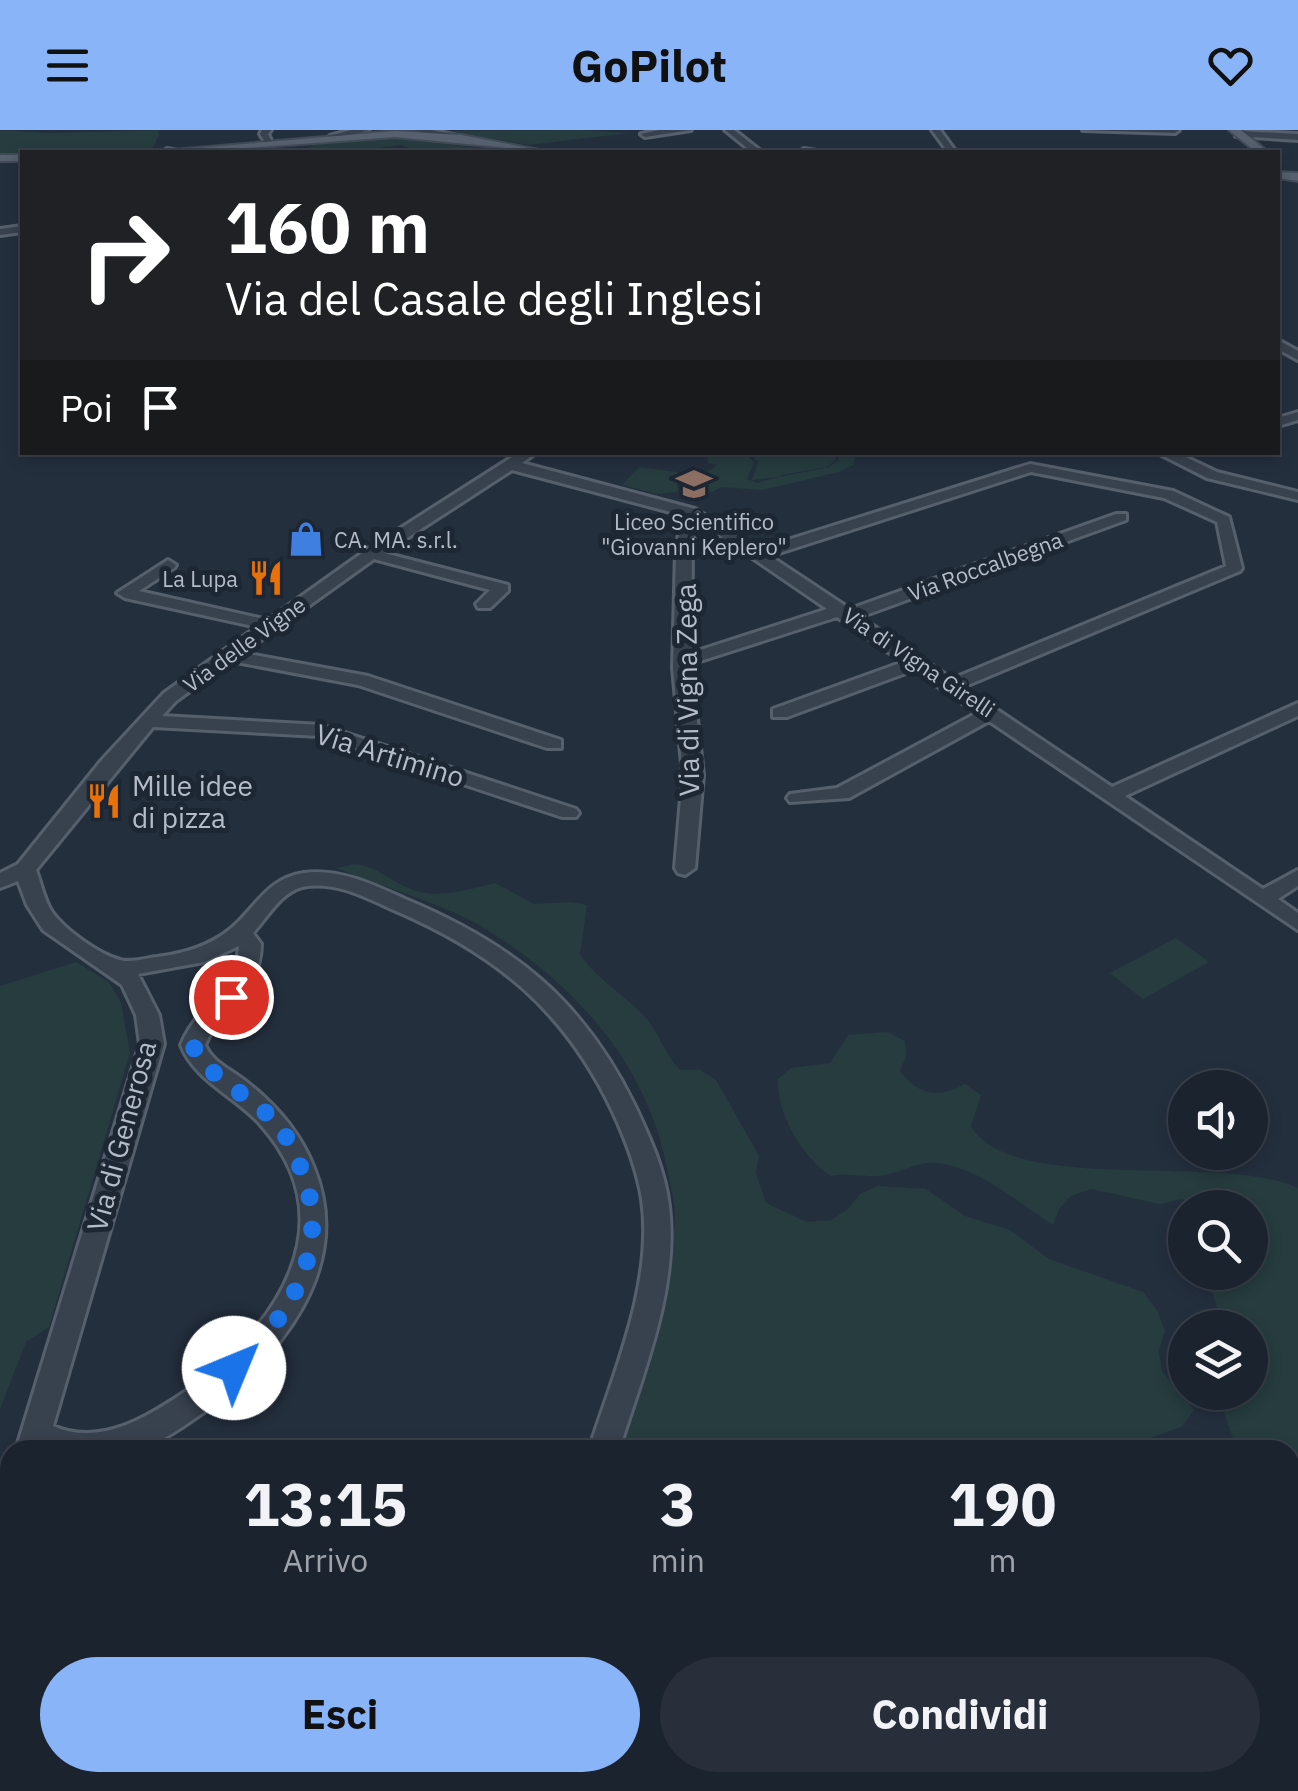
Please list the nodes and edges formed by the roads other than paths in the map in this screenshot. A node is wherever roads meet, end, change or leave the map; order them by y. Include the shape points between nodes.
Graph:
1 (365, 130) edge
2 (415, 130) edge
3 (437, 130) edge
4 (687, 130) edge
5 (728, 130) edge
6 (1086, 130) edge
7 (1176, 130) edge
8 (388, 132) edge
9 (1237, 132) edge
10 (645, 134) dead end
11 (334, 136) junction
12 (270, 137) edge
13 (1298, 137) edge
14 (461, 138) junction
15 (222, 150) edge
16 (532, 150) edge
17 (754, 150) edge
18 (1260, 150) edge
19 (526, 455) edge
20 (1170, 455) edge
21 (511, 465) junction
22 (1298, 496) edge
23 (690, 512) junction
24 (1120, 517) dead end
25 (371, 554) junction
26 (759, 554) junction
27 (168, 565) dead end
28 (484, 604) dead end
29 (845, 612) junction
30 (269, 625) junction
31 (226, 656) junction
32 (689, 659) dead end
33 (918, 662) junction
34 (952, 685) junction
35 (1298, 708) edge
36 (994, 712) junction
37 (780, 714) dead end
38 (146, 721) junction
39 (554, 744) dead end
40 (1113, 794) junction
41 (797, 798) dead end
42 (569, 813) dead end
43 (685, 868) dead end
44 (25, 869) junction
45 (1298, 877) edge
46 (1, 879) edge
47 (1264, 898) junction
48 (1298, 923) edge
49 (240, 933) junction
50 (122, 968) junction
51 (194, 1038) junction
52 (152, 1044) junction
53 (33, 1440) edge
54 (126, 1440) edge
55 (607, 1440) edge

1 - 11 street
2 - 8 street
2 - 14 street
3 - 14 street
4 - 10 street
5 - 17 street
6 - 7 street
8 - 11 main road
8 - 14 main road
9 - 13 street
9 - 18 main road
11 - 12 main road
12 - 15 main road
14 - 16 main road
19 - 21 street, Via delle Vigne
20 - 22 street via 1212,474
21 - 23 street, Via di Vigna Girelli
21 - 25 street, Via delle Vigne
23 - 26 street, Via di Vigna Girelli
23 - 43 street, Via di Vigna Zega via 682,668 693,774
24 - 29 street, Via Roccalbegna
25 - 28 street via 502,588
25 - 30 street, Via delle Vigne
26 - 29 street, Via di Vigna Girelli
26 - 34 street via 1030,468 1168,494 1224,520 1234,568
27 - 30 street via 124,593
29 - 32 street, Via Roccalbegna
29 - 33 street, Via di Vigna Girelli
30 - 31 street, Via delle Vigne
31 - 38 street, Via delle Vigne
31 - 39 street via 362,680
33 - 34 street, Via di Vigna Girelli
33 - 37 street
34 - 36 street, Via di Vigna Girelli
35 - 40 street
36 - 40 street, Via di Vigna Girelli
36 - 41 street via 842,794
38 - 42 street, Via Artimino via 320,731
38 - 44 street, Via delle Vigne
40 - 47 street, Via di Vigna Girelli
44 - 46 street, Via delle Vigne
44 - 50 street via 33,901 50,924
45 - 47 street
47 - 48 street, Via di Vigna Girelli
49 - 50 street via 174,963
49 - 51 street via 250,944 248,966
49 - 55 street via 262,903 285,887 314,879 337,882 478,942 544,991 584,1033 639,1142 657,1218 646,1305
50 - 52 street, Via di Generosa via 142,997
51 - 52 street
51 - 54 street via 200,1061 254,1101 290,1143 310,1192 310,1256 294,1298 252,1352 175,1413
52 - 53 street, Via di Generosa

